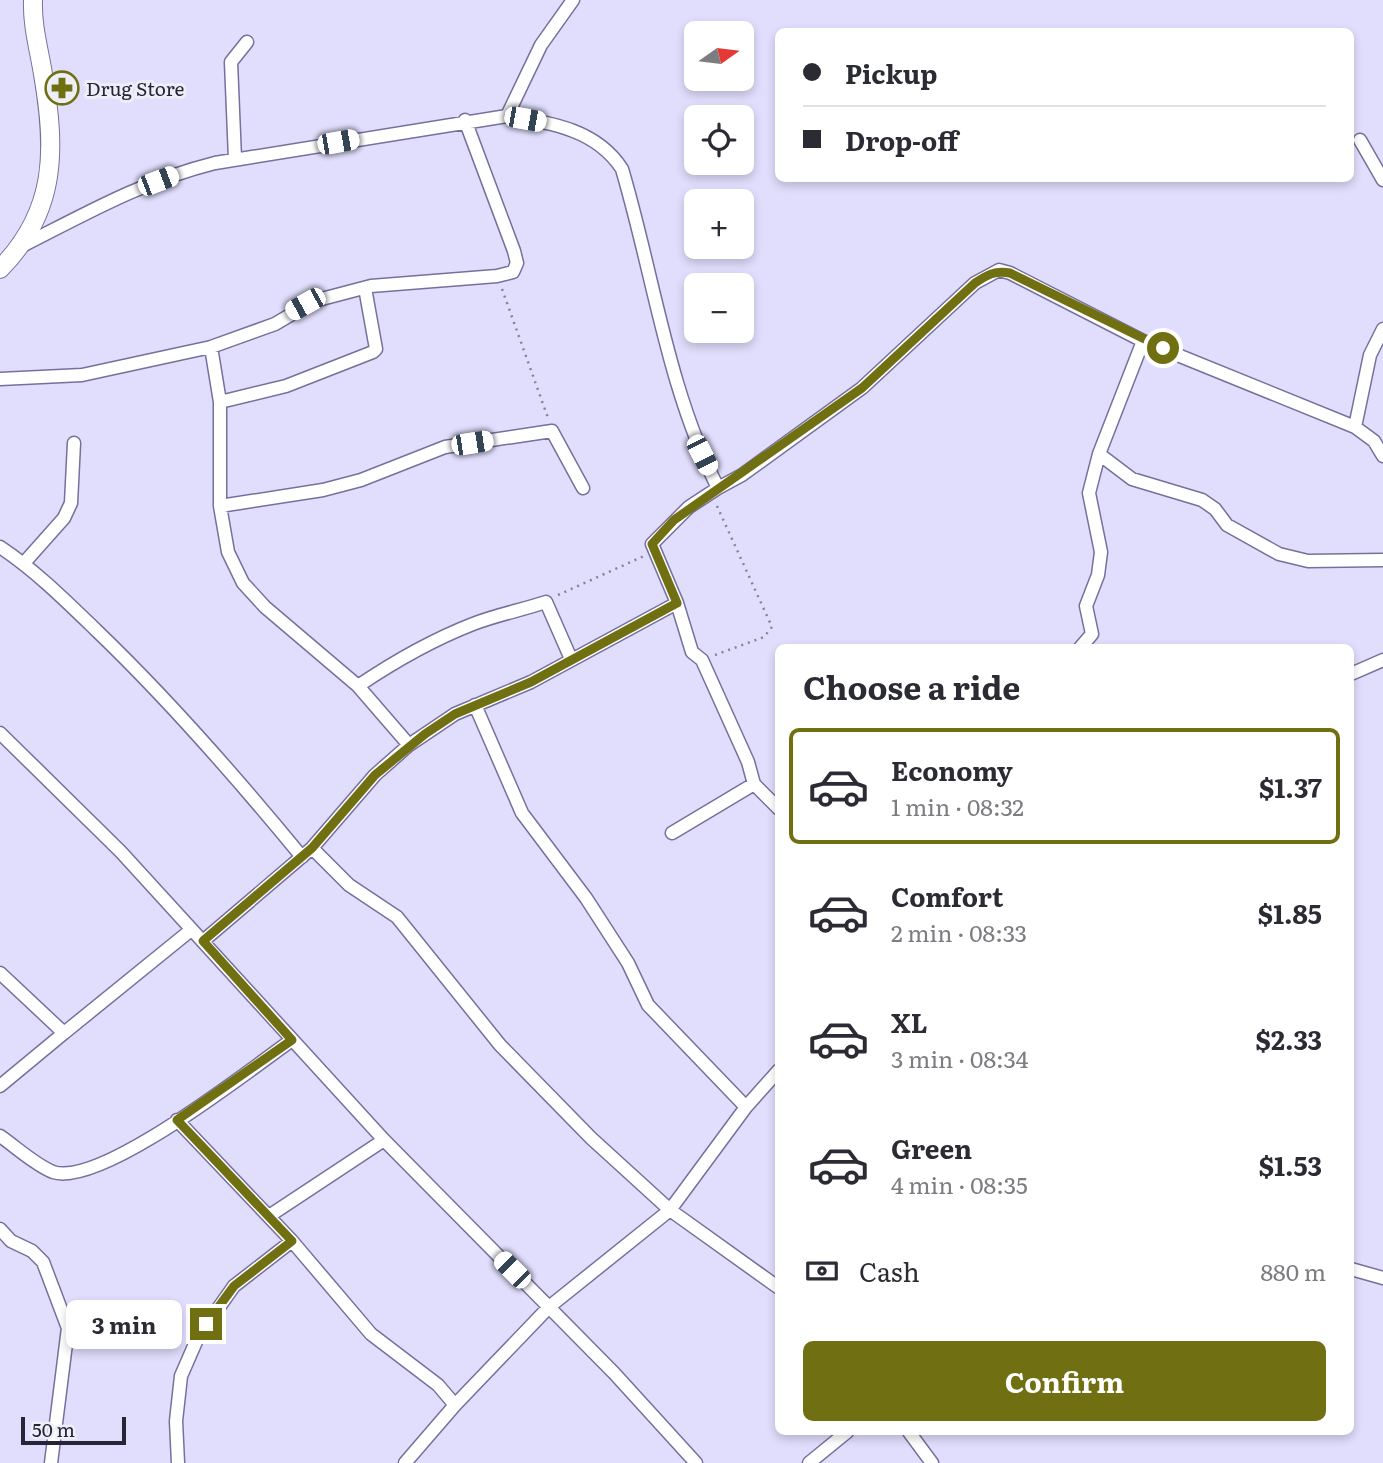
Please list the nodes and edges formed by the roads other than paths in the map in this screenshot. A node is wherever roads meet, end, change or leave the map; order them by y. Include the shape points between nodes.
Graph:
1 (33, 0) edge
2 (573, 0) edge
3 (247, 42) dead end
4 (508, 116) junction
5 (466, 120) junction
6 (1360, 140) dead end
7 (235, 159) junction
8 (1383, 180) edge
9 (22, 246) junction
10 (0, 269) edge
11 (365, 288) junction
12 (1383, 329) edge
13 (1143, 341) junction
14 (211, 347) junction
15 (0, 379) edge
16 (220, 402) junction
17 (1355, 427) junction
18 (74, 443) dead end
19 (1099, 454) junction
20 (1383, 457) edge
21 (583, 488) dead end
22 (715, 491) junction
23 (220, 506) junction
24 (0, 547) edge
25 (1383, 560) edge
26 (23, 563) junction
27 (677, 603) junction
28 (1083, 644) edge
29 (571, 659) junction
30 (1383, 660) edge
31 (1354, 673) edge
32 (358, 686) junction
33 (475, 705) junction
34 (0, 733) edge
35 (409, 746) junction
36 (754, 784) junction
37 (775, 805) edge
38 (672, 833) dead end
39 (307, 852) junction
40 (191, 930) junction
41 (203, 941) junction
42 (0, 973) edge
43 (64, 1033) junction
44 (292, 1040) junction
45 (775, 1074) edge
46 (0, 1086) edge
47 (746, 1107) junction
48 (177, 1120) junction
49 (0, 1136) edge
50 (384, 1140) junction
51 (670, 1210) junction
52 (269, 1216) junction
53 (0, 1229) edge
54 (292, 1241) junction
55 (1354, 1270) edge
56 (1383, 1278) edge
57 (775, 1286) edge
58 (549, 1307) junction
59 (455, 1405) junction
60 (842, 1435) edge
61 (911, 1435) edge
62 (51, 1463) edge
63 (178, 1463) edge
64 (405, 1463) edge
65 (696, 1463) edge
66 (809, 1463) edge
67 (932, 1463) edge

1 - 9 street via 33,27 52,133 49,174 36,223
2 - 4 street via 541,45
3 - 7 street via 231,62
4 - 5 street
4 - 22 street via 587,136 612,154 622,169 675,386
5 - 7 street
5 - 11 street via 517,263 513,272
6 - 8 street
7 - 9 street via 184,171 108,200
9 - 10 street
11 - 14 street via 314,301 275,324
11 - 16 street via 373,352 286,386
12 - 17 street via 1370,355
13 - 17 street
13 - 19 street
13 - 22 street via 999,270 975,283 862,388
14 - 15 street via 82,375
14 - 16 street
16 - 23 street
17 - 20 street via 1374,441
18 - 26 street via 71,503 64,518
19 - 25 street via 1132,479 1202,500 1227,525 1286,556 1308,561
19 - 28 street via 1089,493 1100,562 1086,606 1092,634
21 - 23 street via 552,430 445,447 323,490
22 - 27 street via 674,520 652,544
23 - 32 street via 228,552 243,583
24 - 26 street
26 - 39 street via 139,672
27 - 29 street
27 - 36 street via 692,652 702,660
29 - 32 street via 546,602 473,624 401,657
29 - 33 street
30 - 31 street
32 - 35 street
33 - 35 street
33 - 47 street via 522,813 586,898 628,963 648,1005
34 - 40 street via 121,852
35 - 39 street via 375,775
36 - 37 street
36 - 38 street
39 - 41 street
39 - 51 street via 397,917 500,1045
40 - 41 street
40 - 43 street
41 - 44 street
42 - 43 street
43 - 46 street
44 - 48 street
44 - 50 street
45 - 47 street
47 - 51 street
48 - 49 street via 118,1158 77,1174 54,1172
48 - 52 street
50 - 52 street
50 - 58 street
51 - 57 street
51 - 58 street
52 - 54 street
53 - 62 street via 43,1262 68,1328
54 - 59 street via 371,1334 438,1385
54 - 63 street via 234,1286 198,1337 181,1376
55 - 56 street
58 - 59 street
58 - 65 street
59 - 64 street
60 - 66 street
61 - 67 street

